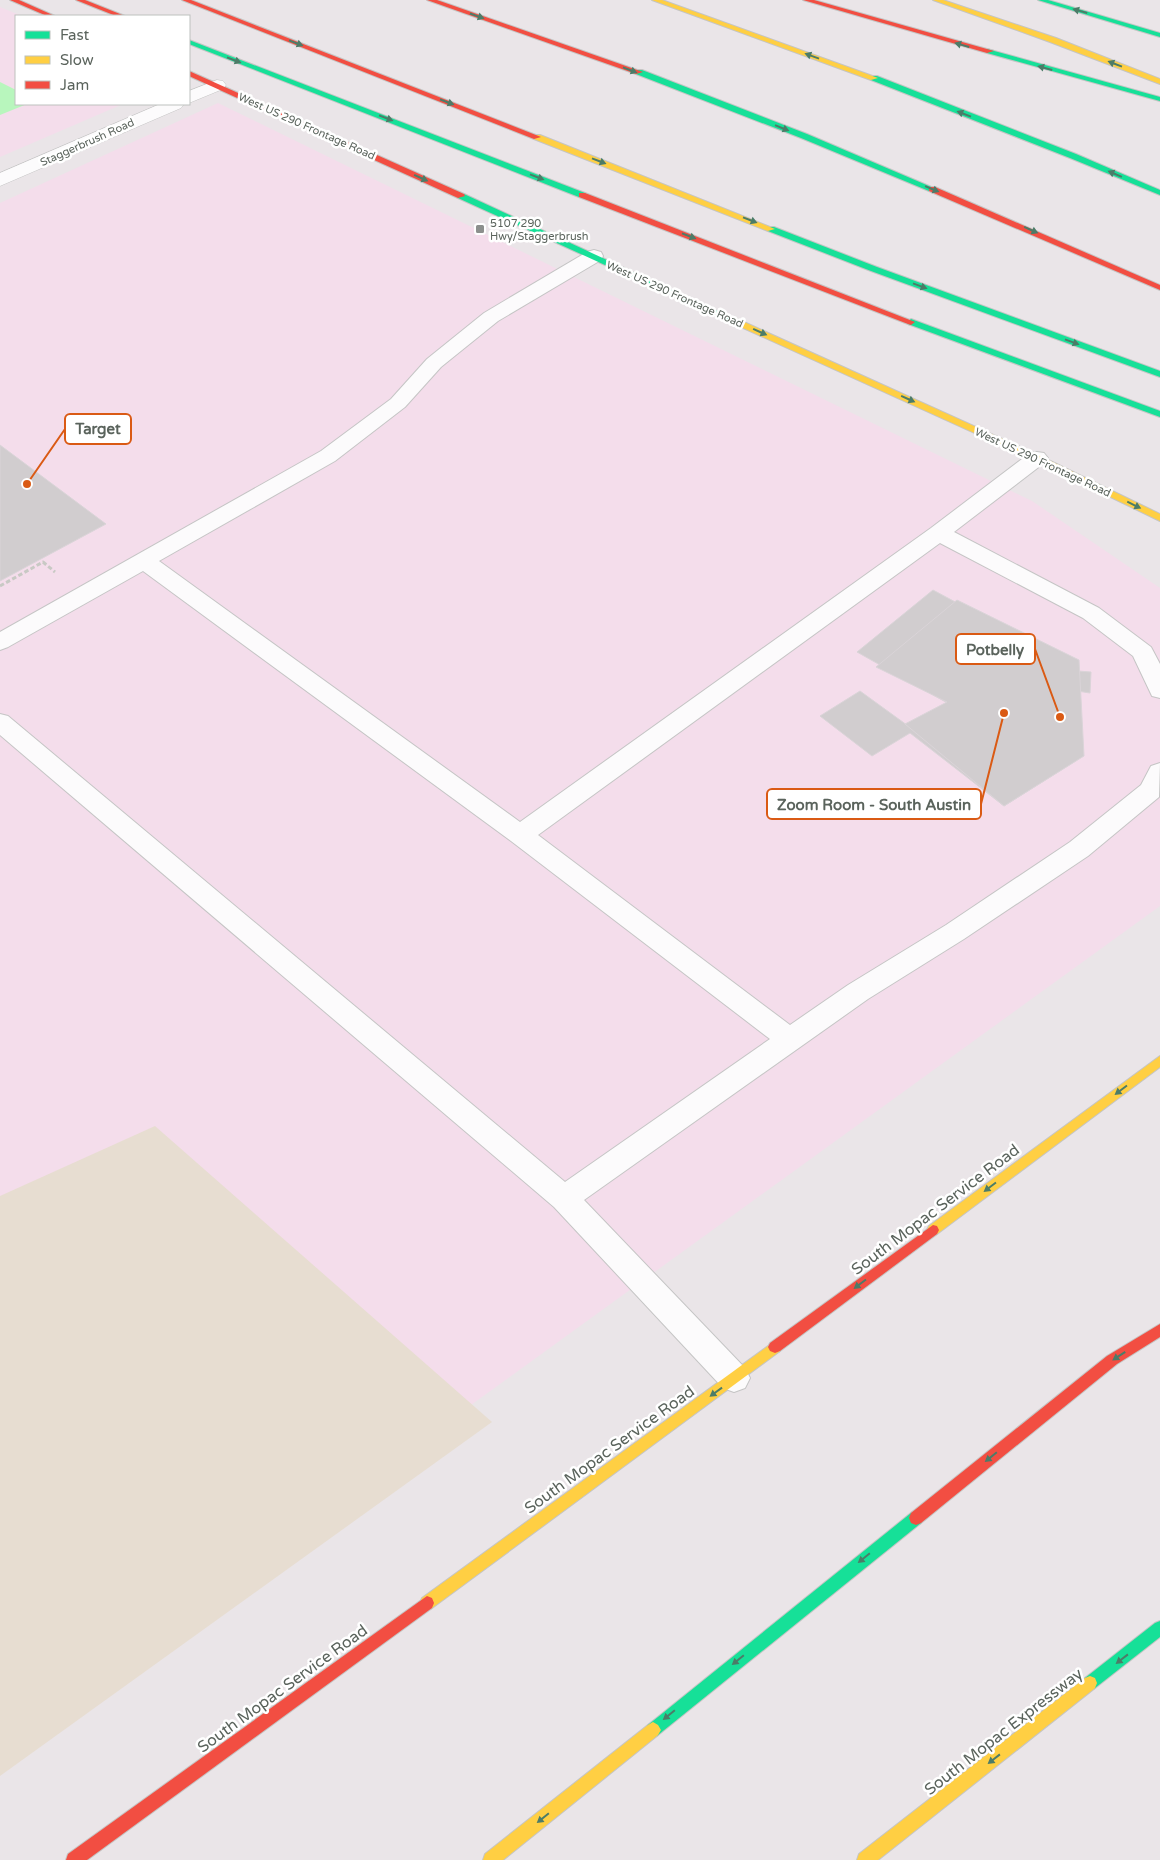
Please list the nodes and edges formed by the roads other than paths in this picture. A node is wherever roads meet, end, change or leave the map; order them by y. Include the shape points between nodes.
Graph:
1 (13, 0) edge
2 (80, 0) edge
3 (185, 0) edge
4 (430, 0) edge
5 (655, 0) edge
6 (806, 0) edge
7 (936, 0) edge
8 (1041, 0) edge
9 (50, 15) edge
10 (119, 15) edge
11 (1160, 35) edge
12 (190, 42) edge
13 (190, 73) edge
14 (1160, 82) edge
15 (217, 85) junction
16 (190, 98) edge
17 (1160, 99) edge
18 (173, 105) edge
19 (0, 180) edge
20 (1160, 193) edge
21 (594, 256) junction
22 (1160, 288) edge
23 (1160, 374) edge
24 (1160, 414) edge
25 (1037, 458) junction
26 (1160, 518) edge
27 (939, 533) junction
28 (144, 562) junction
29 (0, 642) edge
30 (1160, 690) edge
31 (0, 722) edge
32 (1160, 772) edge
33 (520, 835) junction
34 (790, 1040) junction
35 (1160, 1061) edge
36 (564, 1198) junction
37 (1160, 1330) edge
38 (734, 1378) junction
39 (1160, 1628) edge
40 (74, 1860) edge
41 (491, 1860) edge
42 (865, 1860) edge

1 - 9 main road
2 - 10 main road
3 -> 23 main road via 874,269
4 -> 22 main road via 587,53 766,122 986,211
20 -> 5 main road via 855,71
17 -> 6 main road
14 -> 7 main road via 1053,40
11 -> 8 main road
12 -> 24 main road via 878,310
13 - 15 main road, West US 290 Frontage Road
15 - 16 street
15 -> 21 main road, West US 290 Frontage Road
18 - 19 street, Staggerbrush Road
21 -> 25 main road, West US 290 Frontage Road
21 - 28 lane via 491,317 434,363 398,403 328,456
25 -> 26 main road, West US 290 Frontage Road
25 - 27 lane
27 - 30 lane via 1091,612 1143,652
27 - 33 lane
28 - 29 lane
28 - 33 lane
31 - 36 lane
32 - 34 lane via 1150,791 1079,849 858,992
33 - 34 lane
34 - 36 lane
35 -> 38 main road, South Mopac Service Road
36 - 38 lane
37 -> 41 main road via 1112,1360
38 -> 40 main road, South Mopac Service Road
39 -> 42 main road, South Mopac Expressway

